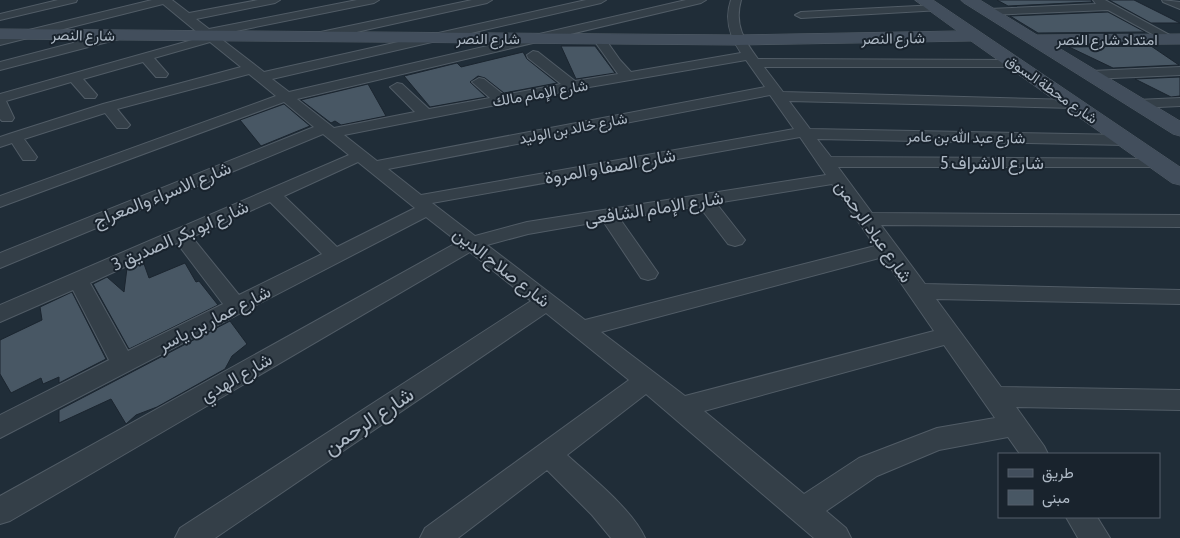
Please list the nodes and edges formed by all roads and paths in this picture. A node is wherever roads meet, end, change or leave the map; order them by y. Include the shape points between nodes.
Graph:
1 (72, 0) edge
2 (275, 0) edge
3 (374, 0) edge
4 (487, 0) edge
5 (601, 0) edge
6 (701, 0) edge
7 (1048, 0) edge
8 (1096, 0) edge
9 (1167, 0) edge
10 (963, 2) edge
11 (736, 3) edge
12 (174, 4) edge
13 (930, 4) edge
14 (1180, 6) edge
15 (1110, 7) junction
16 (1063, 9) junction
17 (801, 14) dead end
18 (0, 17) edge
19 (992, 20) junction
20 (0, 34) edge
21 (26, 34) junction
22 (119, 35) junction
23 (210, 36) junction
24 (977, 36) junction
25 (316, 37) junction
26 (433, 38) junction
27 (538, 38) junction
28 (599, 39) junction
29 (1176, 39) edge
30 (738, 40) junction
31 (1034, 40) junction
32 (0, 41) edge
33 (533, 55) dead end
34 (39, 56) junction
35 (146, 56) junction
36 (752, 60) junction
37 (1014, 63) junction
38 (0, 66) edge
39 (50, 69) dead end
40 (1180, 71) edge
41 (256, 73) junction
42 (161, 74) dead end
43 (1091, 75) junction
44 (628, 76) junction
45 (74, 77) junction
46 (479, 82) dead end
47 (572, 86) junction
48 (397, 87) dead end
49 (775, 93) junction
50 (90, 95) dead end
51 (286, 97) junction
52 (0, 98) edge
53 (501, 100) junction
54 (1180, 102) edge
55 (0, 103) edge
56 (1074, 104) junction
57 (1137, 104) junction
58 (108, 107) junction
59 (425, 114) junction
60 (7, 118) dead end
61 (122, 125) dead end
62 (328, 130) junction
63 (1180, 130) edge
64 (804, 133) junction
65 (8, 140) edge
66 (1126, 140) junction
67 (1180, 156) edge
68 (29, 157) dead end
69 (367, 162) junction
70 (825, 162) junction
71 (1158, 162) junction
72 (838, 178) junction
73 (1180, 178) edge
74 (272, 194) junction
75 (704, 200) junction
76 (0, 202) edge
77 (422, 205) junction
78 (609, 216) junction
79 (866, 219) junction
80 (1180, 221) edge
81 (181, 235) junction
82 (736, 240) dead end
83 (471, 243) junction
84 (887, 249) junction
85 (335, 256) junction
86 (0, 261) edge
87 (648, 273) dead end
88 (78, 280) junction
89 (917, 290) junction
90 (1180, 297) edge
91 (546, 302) junction
92 (236, 306) junction
93 (0, 314) edge
94 (581, 329) junction
95 (949, 335) junction
96 (123, 364) junction
97 (647, 380) junction
98 (993, 397) junction
99 (1180, 400) edge
100 (681, 407) junction
101 (1014, 425) junction
102 (0, 427) edge
103 (1034, 453) edge
104 (548, 454) junction
105 (0, 511) edge
106 (802, 511) junction
107 (1081, 518) edge
108 (190, 538) edge
109 (435, 538) edge
110 (630, 538) edge
111 (836, 538) edge
112 (1095, 538) edge

1 - 18 street
2 - 12 street
3 - 23 street
4 - 25 street
5 - 26 street
6 - 27 street
7 - 16 street
8 - 15 street
9 - 14 street
10 - 19 street, شارع محطة السوق
11 - 30 street, شارع عباد الرحمن via 734,24
12 - 21 street
12 - 23 street, شارع صلاح الدين
13 - 17 street
13 - 24 street, شارع محطة السوق
15 - 16 street
15 - 29 street
16 - 19 street
19 - 31 street, شارع محطة السوق
19 - 67 street
20 - 21 street, شارع النصر
21 - 22 street, شارع النصر
21 - 32 street
22 - 23 street, شارع النصر
22 - 34 street
23 - 25 street, شارع النصر
23 - 35 street
23 - 41 street, شارع صلاح الدين
24 - 30 street, شارع النصر
24 - 37 street, شارع محطة السوق
25 - 26 street, شارع النصر
26 - 27 street, شارع النصر
26 - 41 street
27 - 28 street, شارع النصر
27 - 51 street
28 - 30 street, شارع النصر
28 - 44 street
29 - 31 street, امتداد شارع النصر
30 - 36 street, شارع عباد الرحمن
31 - 43 street, شارع محطة السوق
33 - 47 street
34 - 38 street
34 - 39 street
35 - 42 street
35 - 45 street
36 - 37 street, شارع الإمام مالك
36 - 44 street, شارع الإمام مالك
36 - 49 street, شارع عباد الرحمن
37 - 56 street, شارع محطة السوق
40 - 43 street
41 - 51 street, شارع صلاح الدين
41 - 58 street
43 - 57 street, شارع محطة السوق
44 - 47 street, شارع الإمام مالك
45 - 50 street
45 - 52 street
46 - 53 street
47 - 53 street, شارع الإمام مالك
48 - 59 street
49 - 56 street, شارع خالد بن الوليد
49 - 64 street, شارع عباد الرحمن
49 - 69 street, شارع خالد بن الوليد
51 - 62 street, شارع صلاح الدين
51 - 76 street
53 - 59 street, شارع الإمام مالك
54 - 57 street
55 - 60 street
56 - 66 street, شارع محطة السوق
57 - 63 street, شارع محطة السوق
58 - 61 street
58 - 65 street
59 - 62 street, شارع الإمام مالك
62 - 69 street, شارع صلاح الدين
62 - 86 street, شارع الاسراء والمعراج
64 - 66 street, شارع عبد الله بن عامر
64 - 70 street, شارع عباد الرحمن
64 - 77 street, شارع الصفا و المروة
65 - 68 street
66 - 71 street, شارع محطة السوق
69 - 74 street, شارع ابو بكر الصديق 3
69 - 77 street, شارع صلاح الدين
70 - 71 street, شارع الاشراف 5
70 - 72 street, شارع عباد الرحمن
71 - 73 street, شارع محطة السوق
72 - 75 street, شارع الإمام الشافعى
72 - 79 street, شارع عباد الرحمن
74 - 81 street, شارع ابو بكر الصديق 3
74 - 85 street
75 - 78 street, شارع الإمام الشافعى
75 - 82 street
77 - 83 street, شارع صلاح الدين
77 - 85 street, شارع عمار بن ياسر
78 - 83 street, شارع الإمام الشافعى via 527,228
78 - 87 street
79 - 80 street
79 - 84 street, شارع عباد الرحمن
81 - 88 street, شارع ابو بكر الصديق 3
81 - 92 street
83 - 91 street, شارع صلاح الدين
83 - 105 street, شارع الهدي
84 - 89 street, شارع عباد الرحمن
84 - 94 street
85 - 92 street, شارع عمار بن ياسر
88 - 93 street, شارع ابو بكر الصديق 3
88 - 96 street
89 - 90 street
89 - 95 street, شارع عباد الرحمن
91 - 94 street, شارع صلاح الدين
91 - 108 street, شارع الرحمن
92 - 96 street, شارع عمار بن ياسر
94 - 97 street, شارع صلاح الدين
95 - 98 street, شارع عباد الرحمن
95 - 100 street
96 - 102 street, شارع عمار بن ياسر
97 - 100 street, شارع صلاح الدين
97 - 104 street
98 - 99 street
98 - 101 street, شارع عباد الرحمن
100 - 106 street, شارع صلاح الدين
101 - 103 street, شارع عباد الرحمن
101 - 106 street via 938,439 868,467
104 - 109 street
104 - 110 street
106 - 111 street, شارع صلاح الدين
107 - 112 street

